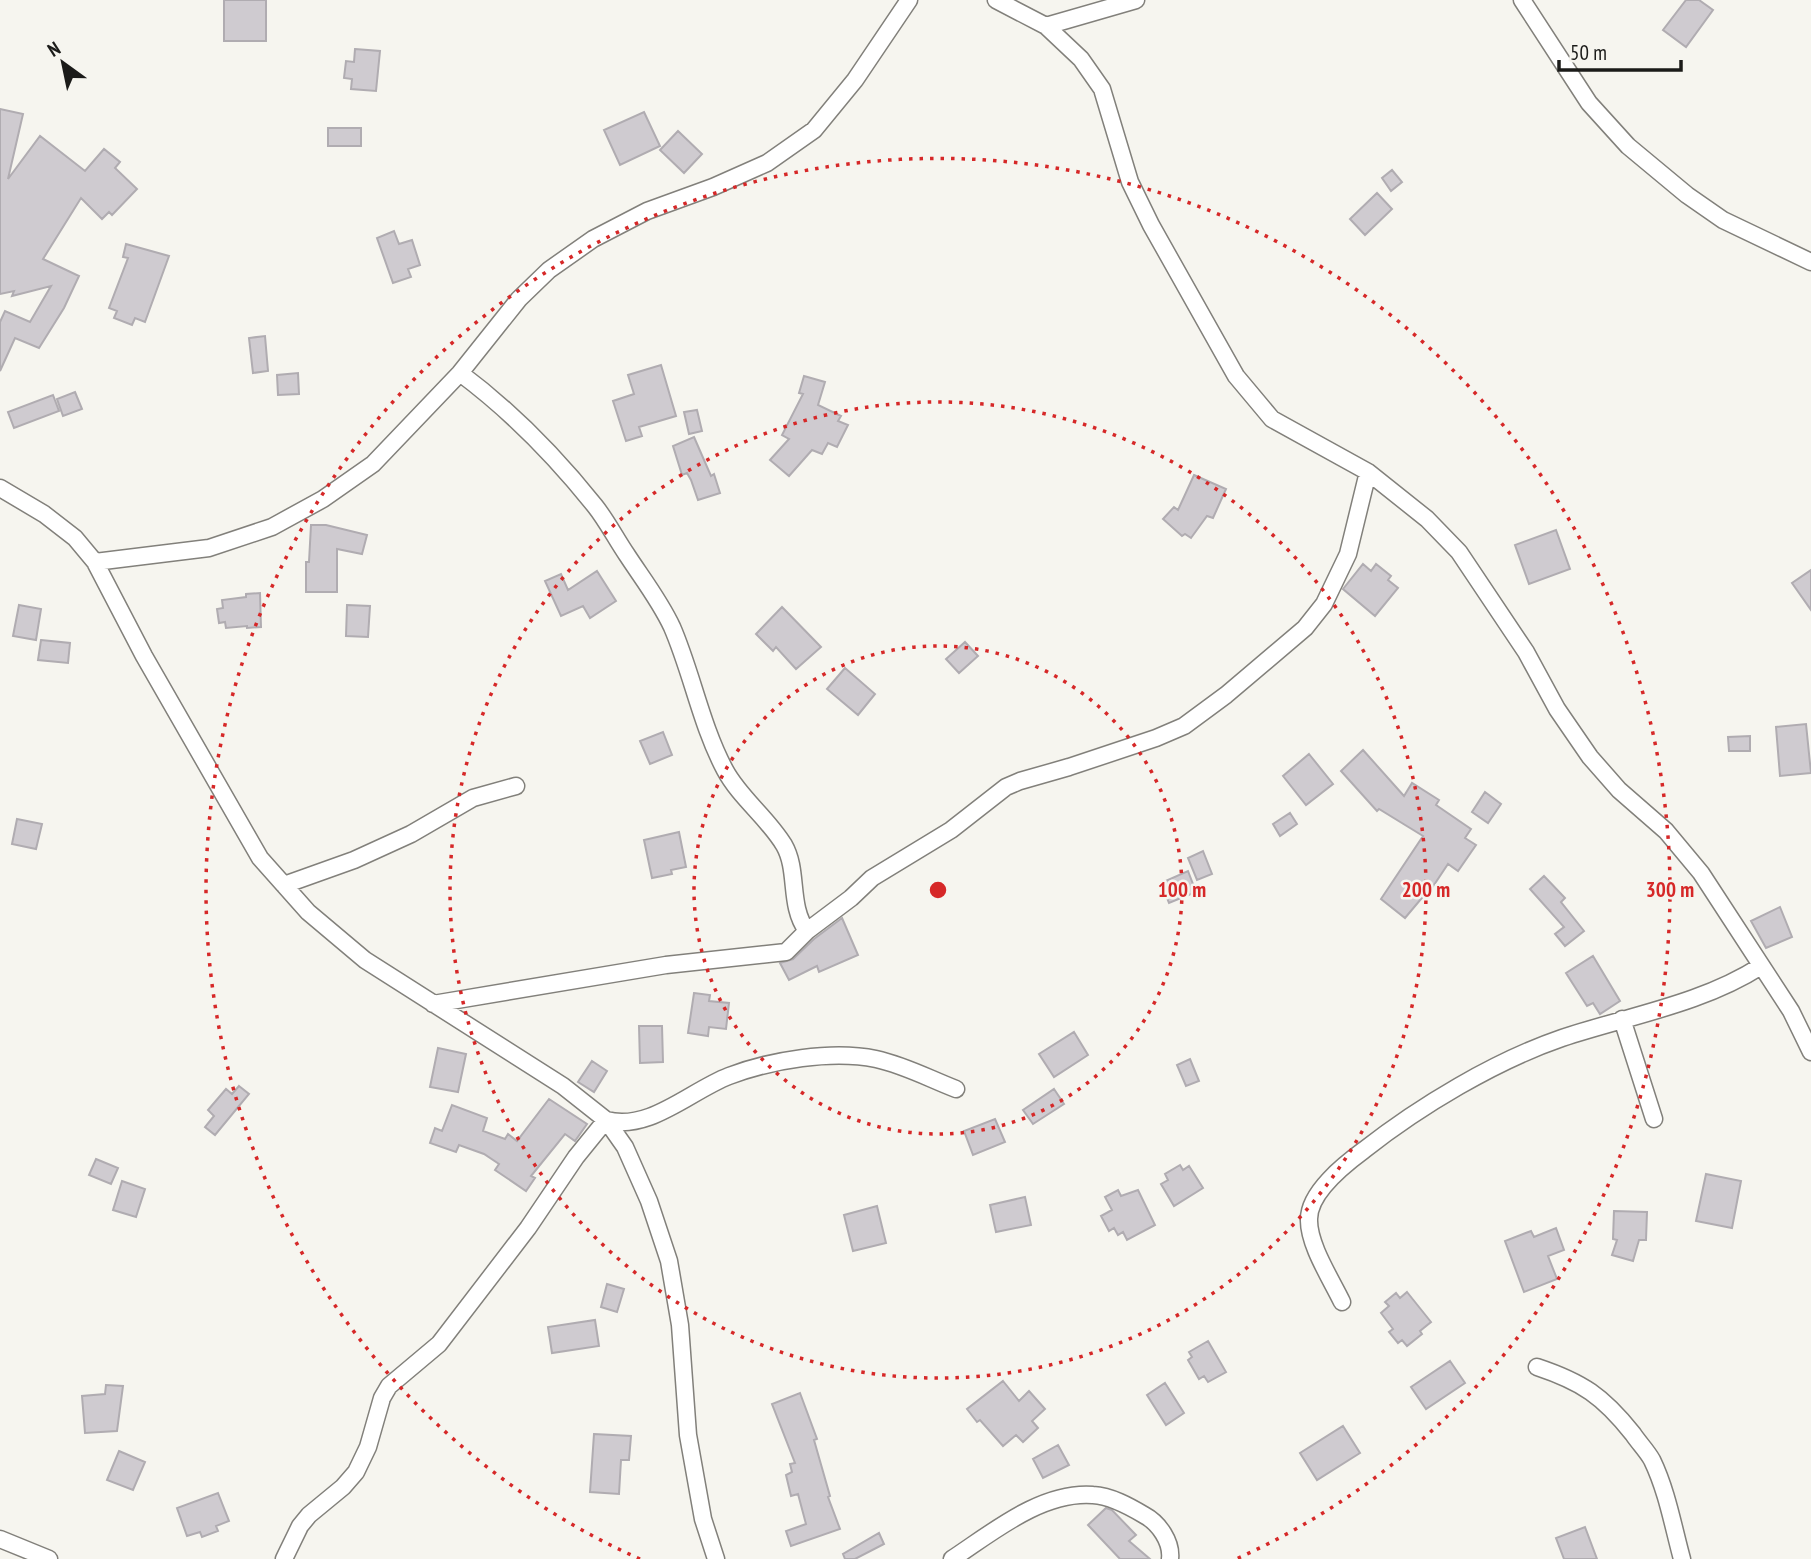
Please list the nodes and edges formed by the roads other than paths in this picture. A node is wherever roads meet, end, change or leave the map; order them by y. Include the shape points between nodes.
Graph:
1 (909, 0) edge
2 (996, 0) edge
3 (1136, 0) edge
4 (1522, 0) edge
5 (1046, 26) junction
6 (1811, 262) edge
7 (460, 373) junction
8 (1367, 472) junction
9 (0, 488) edge
10 (95, 562) junction
11 (516, 786) dead end
12 (284, 885) junction
13 (807, 931) junction
14 (1761, 966) junction
15 (433, 1004) junction
16 (1622, 1018) junction
17 (1811, 1052) edge
18 (956, 1089) dead end
19 (1654, 1119) dead end
20 (606, 1120) junction
21 (1342, 1302) dead end
22 (1537, 1367) dead end
23 (0, 1539) edge
24 (49, 1559) edge
25 (284, 1559) edge
26 (716, 1559) edge
27 (952, 1559) edge
28 (1170, 1559) edge
29 (1682, 1559) edge

1 - 7 street via 855,80 814,130 767,163 647,211 593,239 549,270 519,299
2 - 5 street
3 - 5 street
4 - 6 street via 1588,103 1628,146 1723,220
5 - 8 street via 1081,59 1102,89 1130,182 1236,376 1272,419
7 - 10 street via 373,464 272,527 209,548
7 - 13 street via 510,412 555,458 597,508 649,587 671,626 725,771 786,848 798,912
8 - 13 street via 1348,554 1324,604 1305,628 1226,695 1184,726 1156,738 1006,788 951,830 872,878
8 - 14 street via 1427,519 1459,552 1590,757 1666,831 1701,873
9 - 10 street via 75,538
10 - 12 street via 260,858
11 - 12 street via 473,798 411,834
12 - 15 street via 308,912 365,960
13 - 15 street via 786,951 666,965
14 - 16 street via 1723,987
14 - 17 street
15 - 20 street via 563,1086
16 - 19 street
16 - 21 street via 1510,1060 1398,1123 1340,1168 1318,1194 1309,1217 1312,1238
18 - 20 street via 874,1059 804,1058 727,1077 628,1123
20 - 25 street via 439,1344 389,1386 356,1472 309,1515
20 - 26 street via 630,1158 669,1261 680,1325 688,1435 703,1519
22 - 29 street via 1568,1377 1593,1392 1651,1458
23 - 24 street
27 - 28 street via 1035,1508 1072,1495 1097,1495 1150,1518 1163,1533

